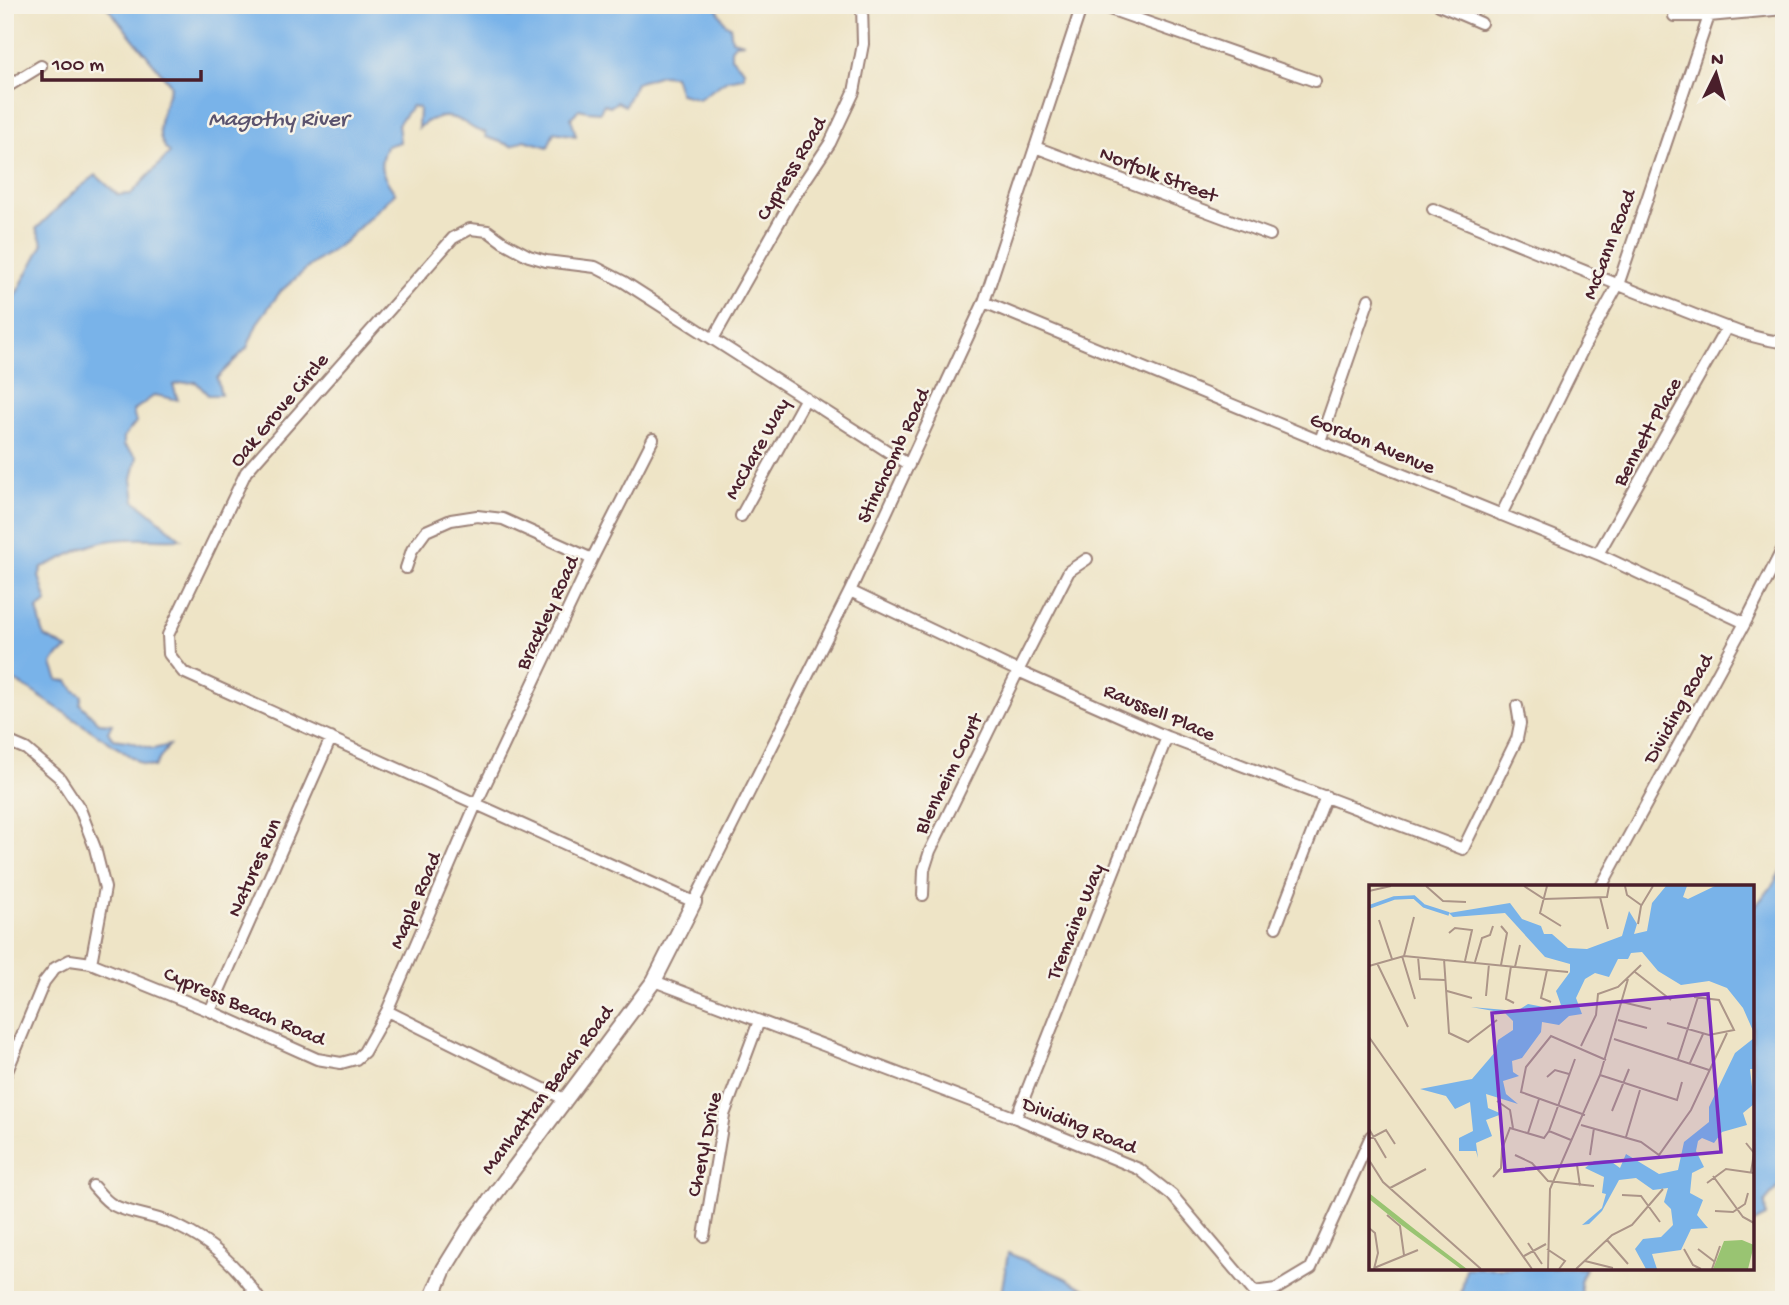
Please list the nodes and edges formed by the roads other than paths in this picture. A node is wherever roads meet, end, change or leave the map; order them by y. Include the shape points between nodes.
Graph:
1 (862, 5) edge
2 (1083, 5) edge
3 (1098, 5) edge
4 (1439, 5) edge
5 (1784, 9) edge
6 (1674, 16) dead end
7 (1709, 16) junction
8 (1481, 23) dead end
9 (41, 66) dead end
10 (1315, 81) dead end
11 (5, 89) edge
12 (1035, 146) junction
13 (1433, 209) dead end
14 (1270, 235) dead end
15 (1618, 285) junction
16 (1369, 299) dead end
17 (984, 302) junction
18 (1727, 327) junction
19 (713, 339) junction
20 (1784, 341) edge
21 (806, 398) junction
22 (653, 439) dead end
23 (1320, 441) junction
24 (909, 465) junction
25 (1501, 515) junction
26 (741, 516) dead end
27 (1784, 546) edge
28 (1598, 554) junction
29 (592, 559) junction
30 (1087, 559) dead end
31 (406, 568) dead end
32 (850, 591) junction
33 (1745, 623) junction
34 (1018, 671) junction
35 (1517, 706) dead end
36 (1167, 737) junction
37 (331, 738) junction
38 (5, 740) edge
39 (1326, 796) junction
40 (476, 804) junction
41 (1602, 885) edge
42 (923, 895) dead end
43 (694, 902) junction
44 (1276, 927) dead end
45 (91, 963) junction
46 (654, 981) junction
47 (210, 1011) junction
48 (387, 1011) junction
49 (759, 1021) junction
50 (5, 1076) edge
51 (564, 1099) junction
52 (1016, 1118) junction
53 (1369, 1140) edge
54 (93, 1186) dead end
55 (704, 1236) dead end
56 (260, 1300) edge
57 (431, 1300) edge

1 - 19 street, Cypress Road via 863,44 854,92 830,143 790,203
2 - 12 street, Stinchcomb Road
3 - 10 street
4 - 8 street
5 - 7 street
6 - 7 street
7 - 15 street, McCann Road
9 - 11 street
12 - 14 street, Norfolk Street
12 - 17 street, Stinchcomb Road
13 - 15 street
15 - 18 street
15 - 25 street, McCann Road
16 - 23 street
17 - 23 street, Gordon Avenue
17 - 24 street, Stinchcomb Road
18 - 20 street
18 - 28 street, Bennett Place
19 - 21 street, Oak Grove Circle
19 - 37 street, Oak Grove Circle via 595,267 529,256 488,231 470,229 453,238 246,472 168,635 169,654 183,672
21 - 24 street, Oak Grove Circle
21 - 26 street, McClare Way
22 - 29 street, Brackley Road
23 - 25 street, Gordon Avenue
24 - 32 street, Stinchcomb Road
25 - 28 street, Gordon Avenue
27 - 33 street, Dividing Road
28 - 33 street, Gordon Avenue
29 - 31 street via 503,519 477,516 426,531
29 - 40 street, Brackley Road
30 - 34 street, Blenheim Court via 1069,571
32 - 34 street, Raussell Place
32 - 43 street, Stinchcomb Road
33 - 41 street, Dividing Road
34 - 36 street, Raussell Place
34 - 42 street, Blenheim Court via 930,851
35 - 39 street, Raussell Place via 1521,724 1517,739 1463,849
36 - 39 street, Raussell Place
36 - 52 street, Tremaine Way
37 - 40 street, Oak Grove Circle
37 - 47 street, Natures Run
38 - 45 street via 26,749 59,777 80,809 104,888
39 - 44 street
40 - 43 street, Oak Grove Circle
40 - 48 street, Maple Road
43 - 46 street, Manhattan Beach Road
45 - 47 street, Cypress Beach Road
45 - 50 street, Cypress Beach Road via 70,960 55,968 44,982
46 - 49 street, Dividing Road
46 - 51 street, Manhattan Beach Road
47 - 48 street, Cypress Beach Road via 317,1059 341,1063 364,1052
48 - 51 street
49 - 52 street, Dividing Road
49 - 55 street, Cheryl Drive via 724,1115
51 - 57 street, Manhattan Beach Road via 468,1230
52 - 53 street, Dividing Road via 1139,1169 1172,1195 1254,1293 1276,1289 1311,1268
54 - 56 street via 110,1204 197,1236 228,1260

